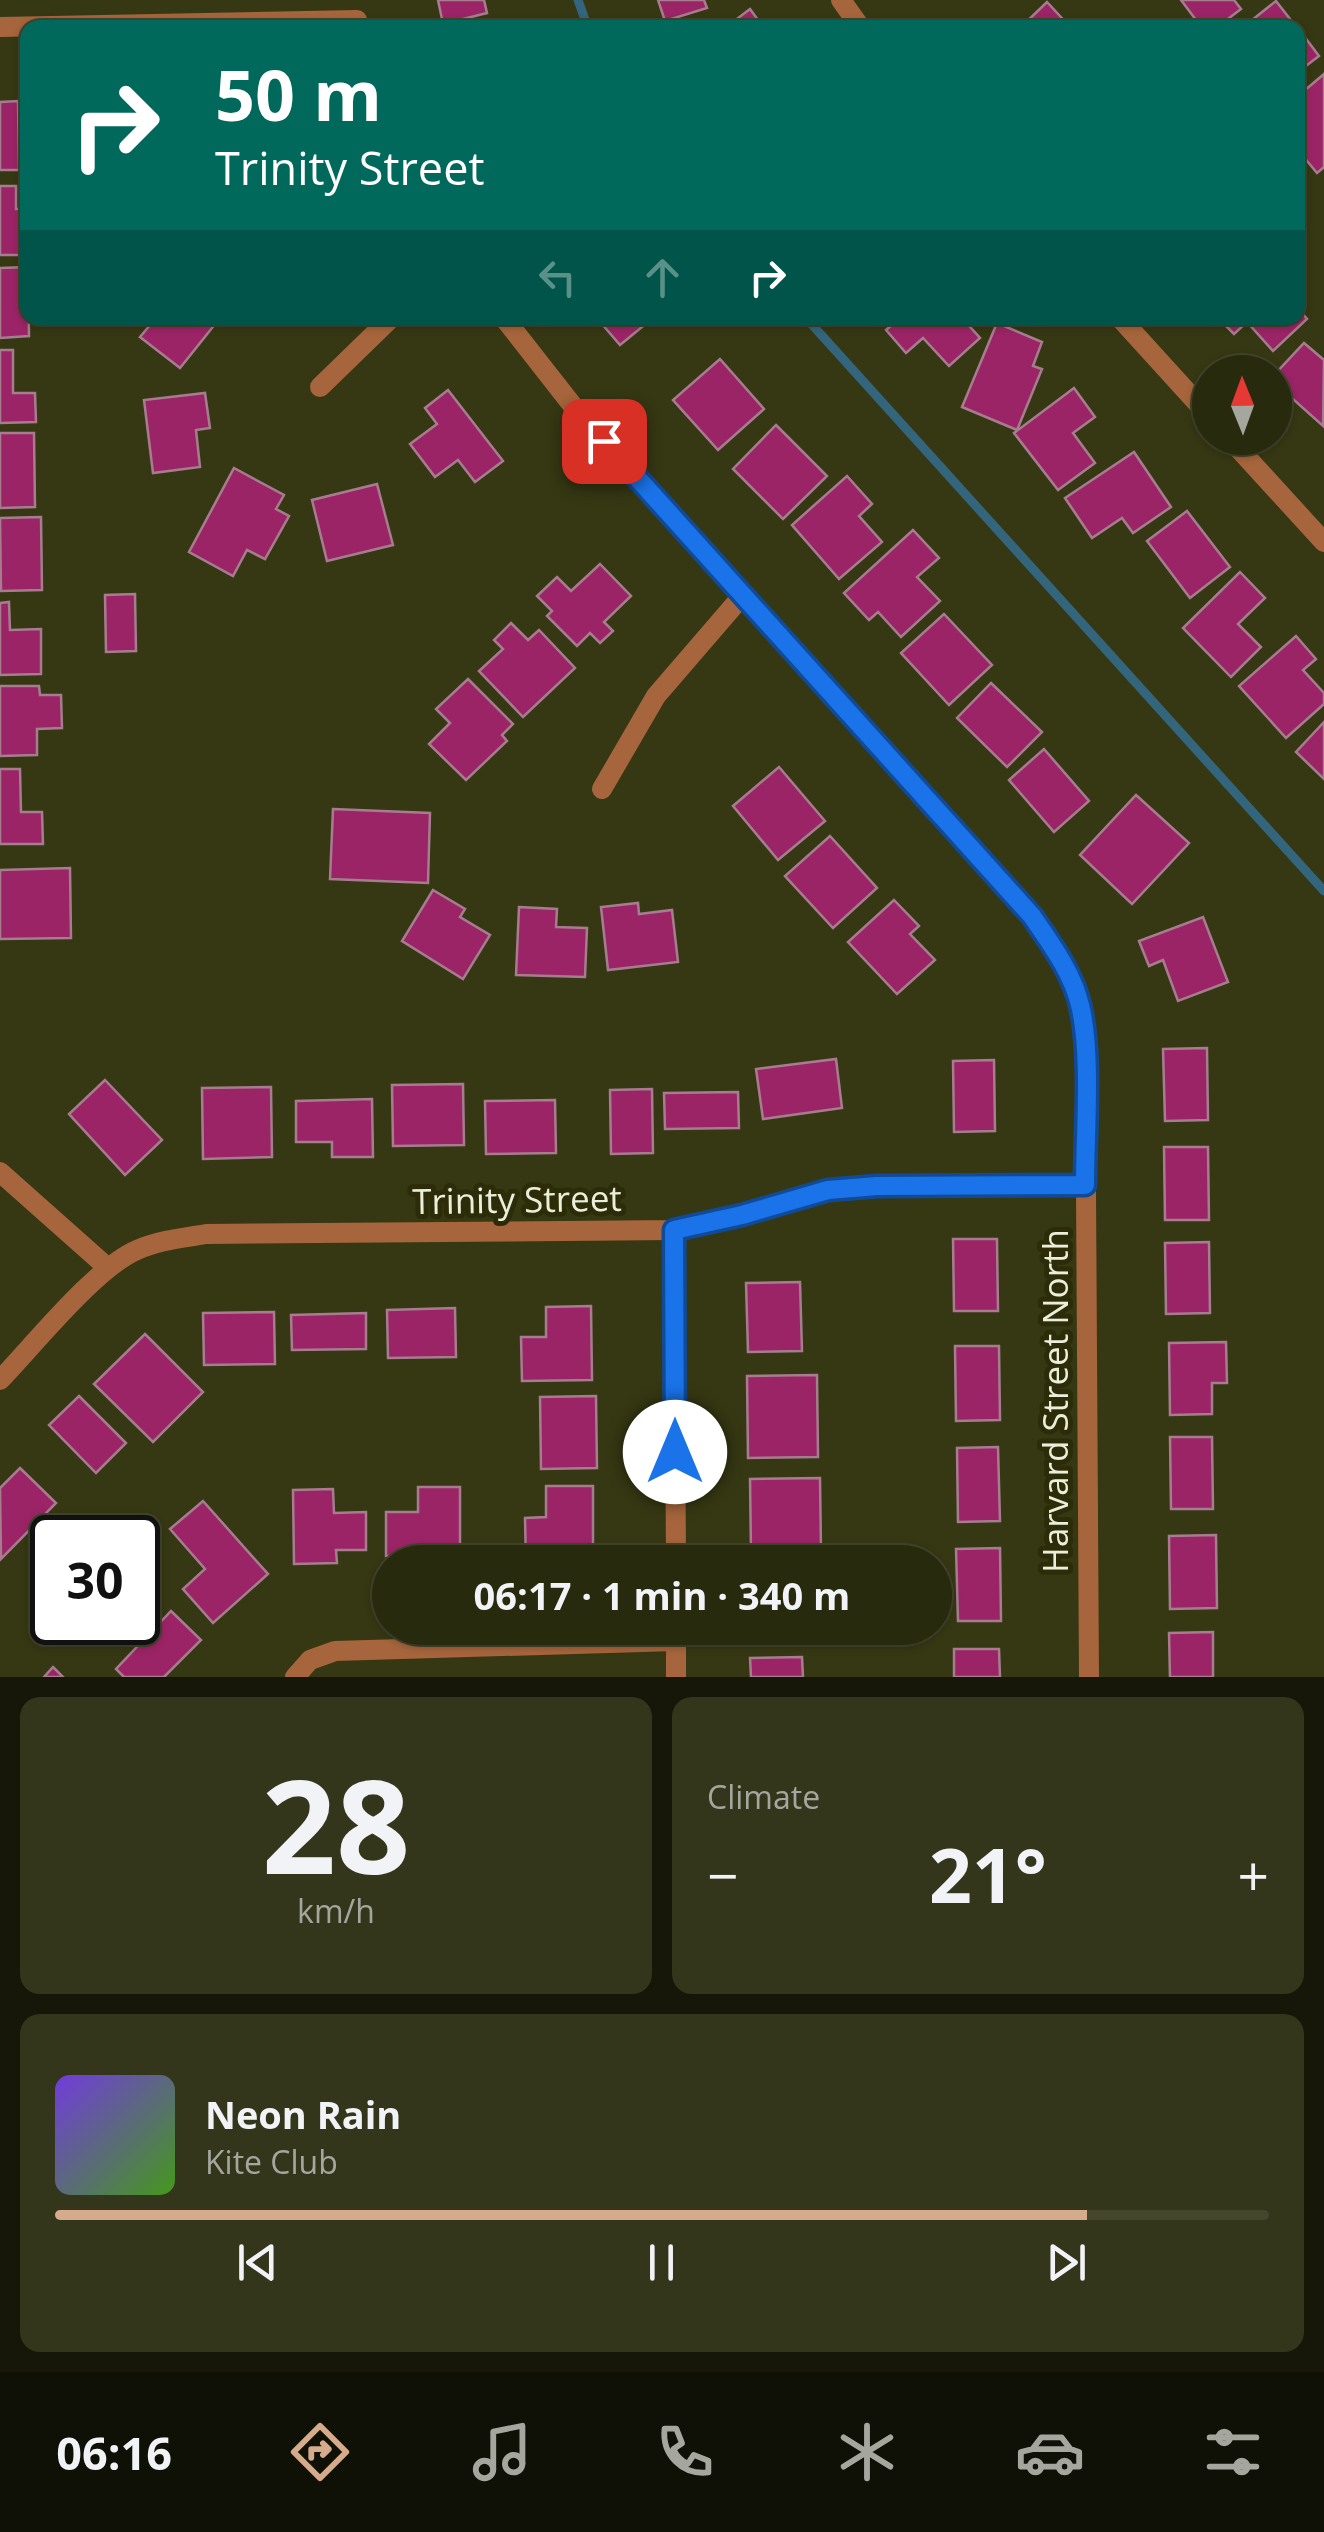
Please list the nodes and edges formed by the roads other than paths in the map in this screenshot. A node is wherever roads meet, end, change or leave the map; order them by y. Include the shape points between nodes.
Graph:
1 (357, 16) edge
2 (227, 20) edge
3 (383, 325) edge
4 (509, 325) edge
5 (1126, 325) edge
6 (320, 386) dead end
7 (1192, 396) edge
8 (1245, 455) edge
9 (1324, 542) edge
10 (743, 595) junction
11 (602, 789) dead end
12 (0, 1172) edge
13 (1085, 1185) junction
14 (674, 1230) junction
15 (108, 1268) junction
16 (0, 1380) edge
17 (676, 1545) edge
18 (442, 1645) edge
19 (676, 1645) edge
20 (295, 1677) edge
21 (676, 1677) edge
22 (1089, 1677) edge

1 - 2 street
3 - 6 street
4 - 10 street, Harvard Street North via 580,415
5 - 7 street
8 - 9 street
10 - 11 street via 656,696
10 - 13 street, Harvard Street North via 1032,916 1065,964 1085,1029
12 - 15 street
13 - 14 street, Trinity Street via 828,1190
13 - 22 street, Harvard Street North
14 - 15 street, Trinity Street via 206,1234 135,1250
14 - 17 street
15 - 16 street, Trinity Street
18 - 20 street via 335,1650 310,1660
19 - 21 street

